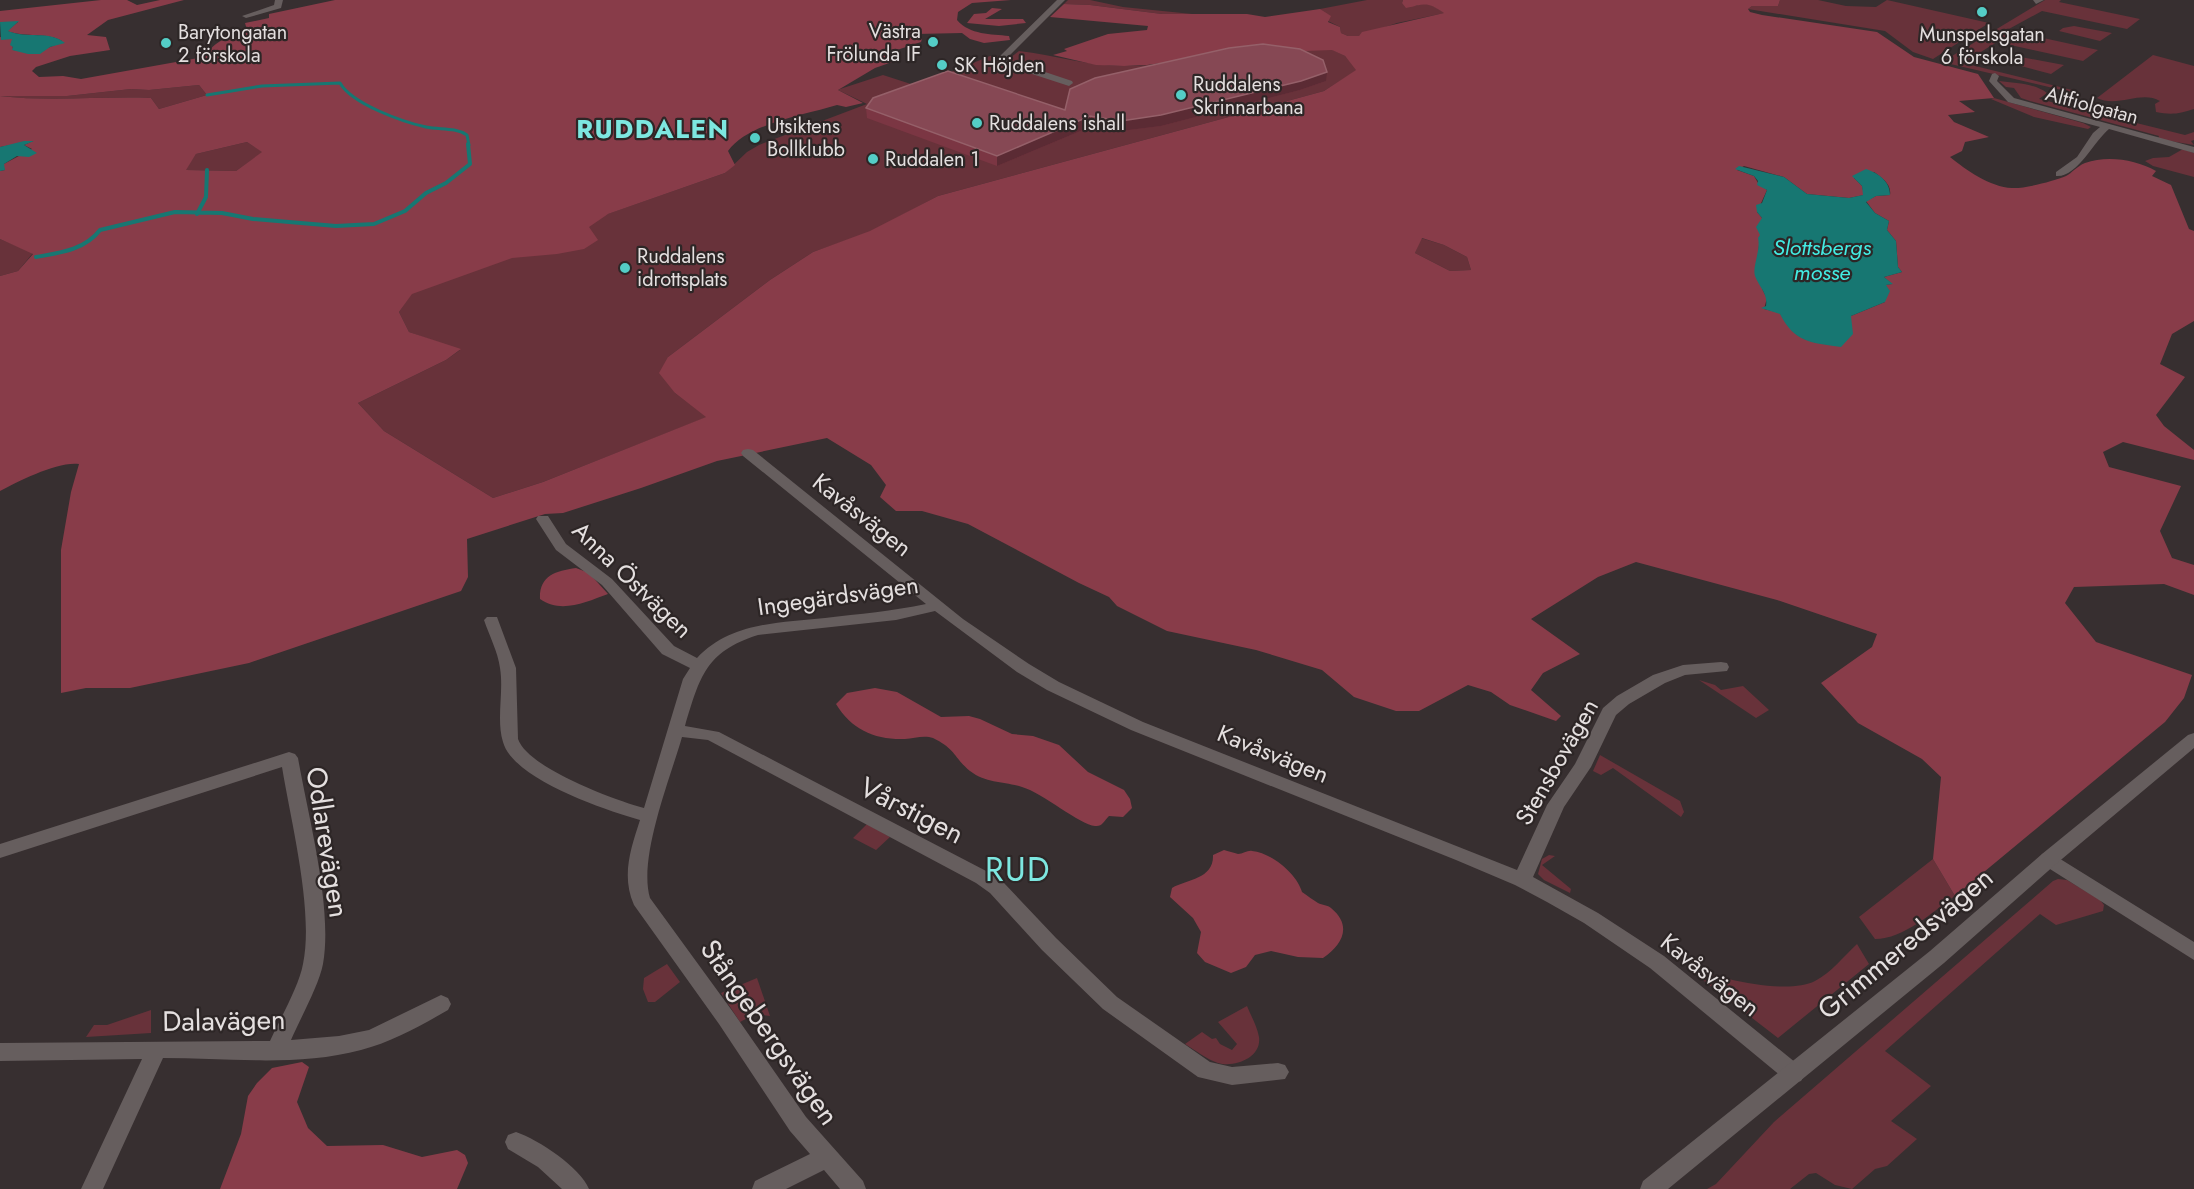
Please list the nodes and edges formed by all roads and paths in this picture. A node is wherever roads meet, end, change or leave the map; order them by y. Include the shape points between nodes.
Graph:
1 (279, 0) edge
2 (1061, 0) edge
3 (246, 16) dead end
4 (1995, 76) dead end
5 (1069, 83) dead end
6 (2105, 128) junction
7 (2194, 150) edge
8 (2059, 174) dead end
9 (748, 453) dead end
10 (543, 519) dead end
11 (938, 606) junction
12 (492, 620) dead end
13 (698, 665) junction
14 (1721, 668) dead end
15 (677, 731) junction
16 (2194, 739) edge
17 (650, 816) junction
18 (0, 851) edge
19 (2049, 859) junction
20 (1522, 880) junction
21 (643, 905) joint
22 (2194, 952) edge
23 (441, 1004) dead end
24 (157, 1049) junction
25 (277, 1049) junction
26 (0, 1052) edge
27 (1278, 1072) dead end
28 (1794, 1074) junction
29 (516, 1142) dead end
30 (825, 1158) junction
31 (92, 1189) edge
32 (578, 1189) edge
33 (763, 1189) edge
34 (855, 1189) edge
35 (1651, 1189) edge

1 - 3 street via 278,6
2 - 5 street via 1001,59
4 - 6 street, Altfiolgatan via 1993,81 2012,100
6 - 7 street, Altfiolgatan
6 - 8 street via 2080,159
9 - 11 street, Kavåsvägen
10 - 13 street, Anna Östvägen via 561,547 607,582 668,650
11 - 13 street, Ingegärdsvägen via 896,615 756,630 724,643
11 - 20 street, Kavåsvägen via 1023,668 1083,702
12 - 17 street via 508,668 510,739 519,757 550,776 630,812
13 - 15 street, Ingegärdsvägen
14 - 20 street, Stensbovägen via 1683,670 1659,679 1609,712 1582,767 1556,806
15 - 17 street, Ingegärdsvägen
15 - 27 street, Vårstigen via 713,736 984,878 1110,1003 1205,1070 1232,1076
16 - 19 street, Grimmeredsvägen
17 - 21 street, Ingegärdsvägen via 637,867 636,887
18 - 25 street, Odlarevägen via 290,758 311,882 316,938 313,966
19 - 22 street
19 - 28 street, Grimmeredsvägen via 1938,957
20 - 28 street, Kavåsvägen via 1592,918 1657,962
21 - 30 street, Stångebergsvägen
23 - 25 street, Dalavägen via 408,1023 357,1042
24 - 25 street, Dalavägen
24 - 26 street, Dalavägen
24 - 31 street
28 - 35 street, Grimmeredsvägen
29 - 32 street via 546,1160
30 - 33 street
30 - 34 street, Stångebergsvägen

